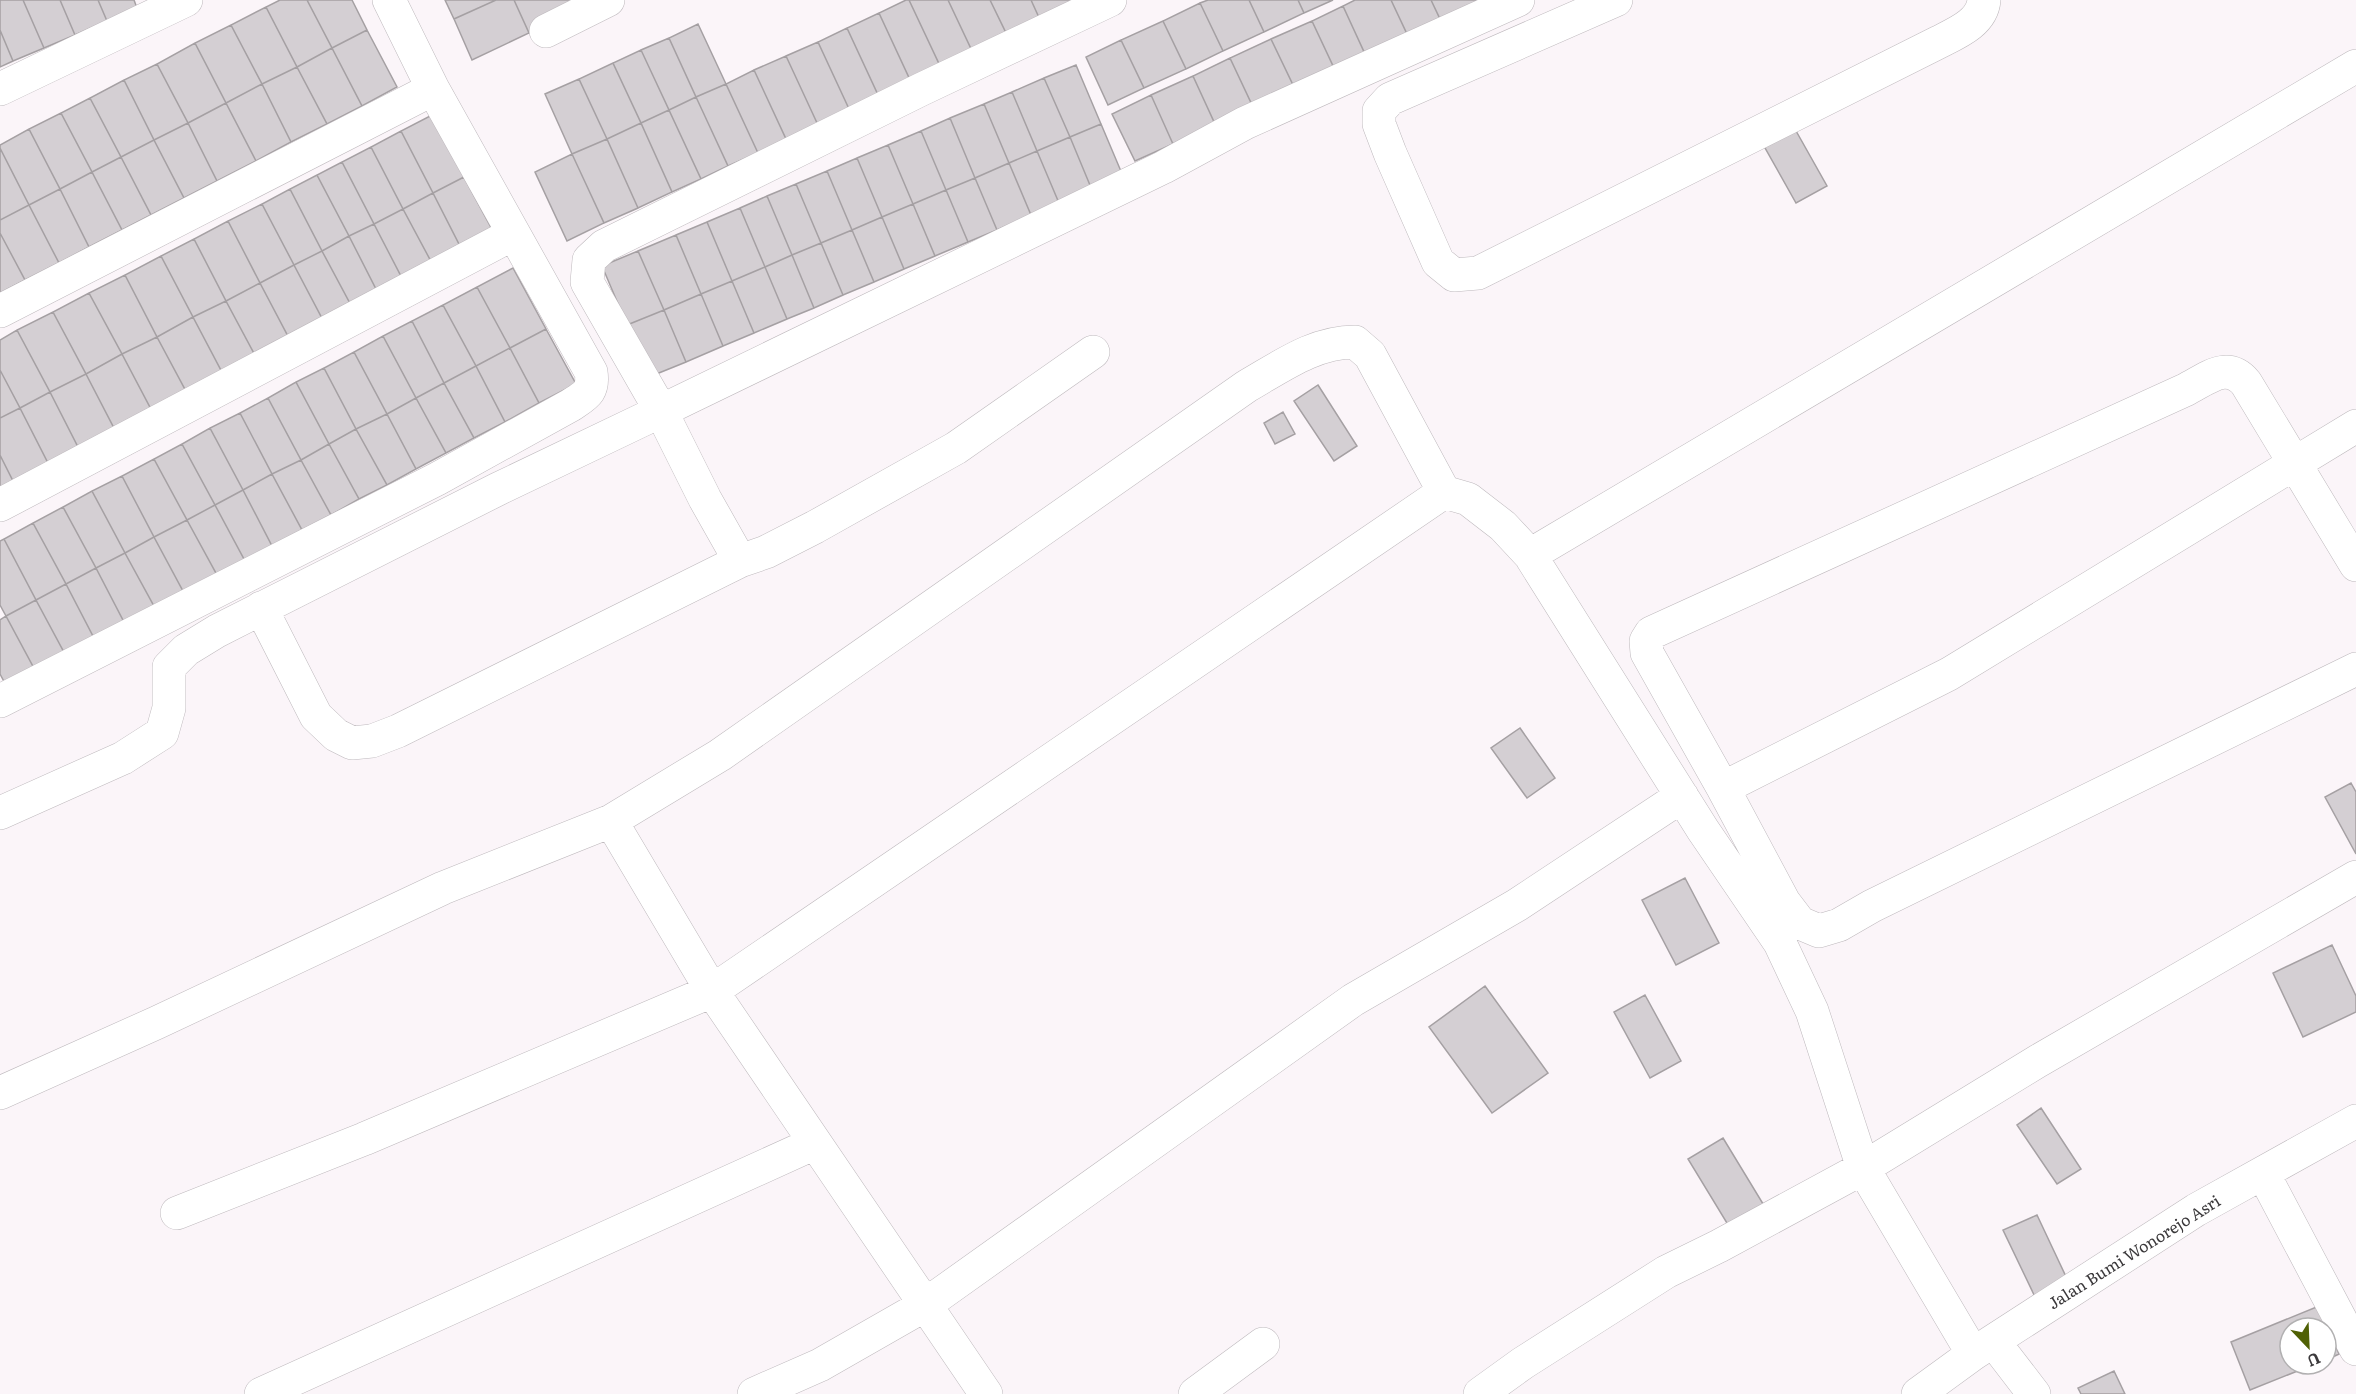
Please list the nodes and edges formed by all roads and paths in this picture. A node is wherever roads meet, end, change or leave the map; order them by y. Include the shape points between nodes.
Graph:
1 (186, 0) edge
2 (389, 0) edge
3 (608, 0) edge
4 (1110, 0) edge
5 (1518, 0) edge
6 (1984, 0) edge
7 (1606, 2) edge
8 (546, 31) dead end
9 (2356, 66) edge
10 (0, 89) edge
11 (433, 89) junction
12 (513, 234) junction
13 (0, 311) edge
14 (1093, 352) dead end
15 (661, 411) junction
16 (2356, 426) edge
17 (2295, 463) junction
18 (1444, 492) junction
19 (0, 505) edge
20 (1530, 555) junction
21 (740, 561) junction
22 (2356, 565) edge
23 (261, 608) junction
24 (2356, 669) edge
25 (0, 701) edge
26 (1723, 788) junction
27 (1682, 796) junction
28 (0, 813) edge
29 (611, 821) junction
30 (2356, 877) edge
31 (712, 991) junction
32 (0, 1093) edge
33 (2356, 1120) edge
34 (815, 1143) junction
35 (1863, 1168) junction
36 (2263, 1173) junction
37 (177, 1213) dead end
38 (925, 1305) junction
39 (1263, 1344) dead end
40 (1983, 1348) junction
41 (2356, 1349) edge
42 (261, 1394) edge
43 (754, 1394) edge
44 (986, 1394) edge
45 (1195, 1394) edge
46 (1480, 1394) edge
47 (1918, 1394) edge
48 (2034, 1394) edge

1 - 10 street
2 - 11 street
3 - 8 street
4 - 15 street via 604,246 589,260 587,282
5 - 15 street via 1245,123 1164,167
6 - 7 street via 1971,24 1935,44 1478,273 1454,275 1438,262 1390,153 1379,124 1379,111 1390,99
9 - 20 street
11 - 12 street
11 - 13 street
12 - 19 street
12 - 25 street via 591,372 588,393 437,479
14 - 21 street via 956,448 766,552
15 - 21 street
15 - 23 street
16 - 17 street
17 - 22 street
17 - 26 street via 1949,674
17 - 26 street via 2246,383 2230,371 2220,372 1651,633 1646,641 1647,653
18 - 20 street via 1468,499 1503,526
18 - 29 street via 1371,355 1355,342 1321,346 1248,386 720,755
18 - 31 street
20 - 27 street
21 - 23 street via 398,731 372,741 352,743 336,735 316,716
23 - 28 street via 186,650 169,667 169,708 162,733 123,758
24 - 26 street via 1839,925 1819,931 1800,923 1784,903
27 - 35 street via 1780,943 1812,1011
27 - 38 street via 1517,905 1353,1000
29 - 31 street
29 - 32 street via 443,888
30 - 35 street via 2038,1061
31 - 34 street
31 - 37 street via 364,1139
33 - 36 street, Jalan Bumi Wonorejo Asri
34 - 38 street
34 - 42 street
35 - 40 street
35 - 46 street via 1666,1272
36 - 40 street, Jalan Bumi Wonorejo Asri via 2196,1210
36 - 41 street
38 - 43 street via 820,1365
38 - 44 street
39 - 45 street
40 - 47 street, Jalan Bumi Wonorejo Asri
40 - 48 street

